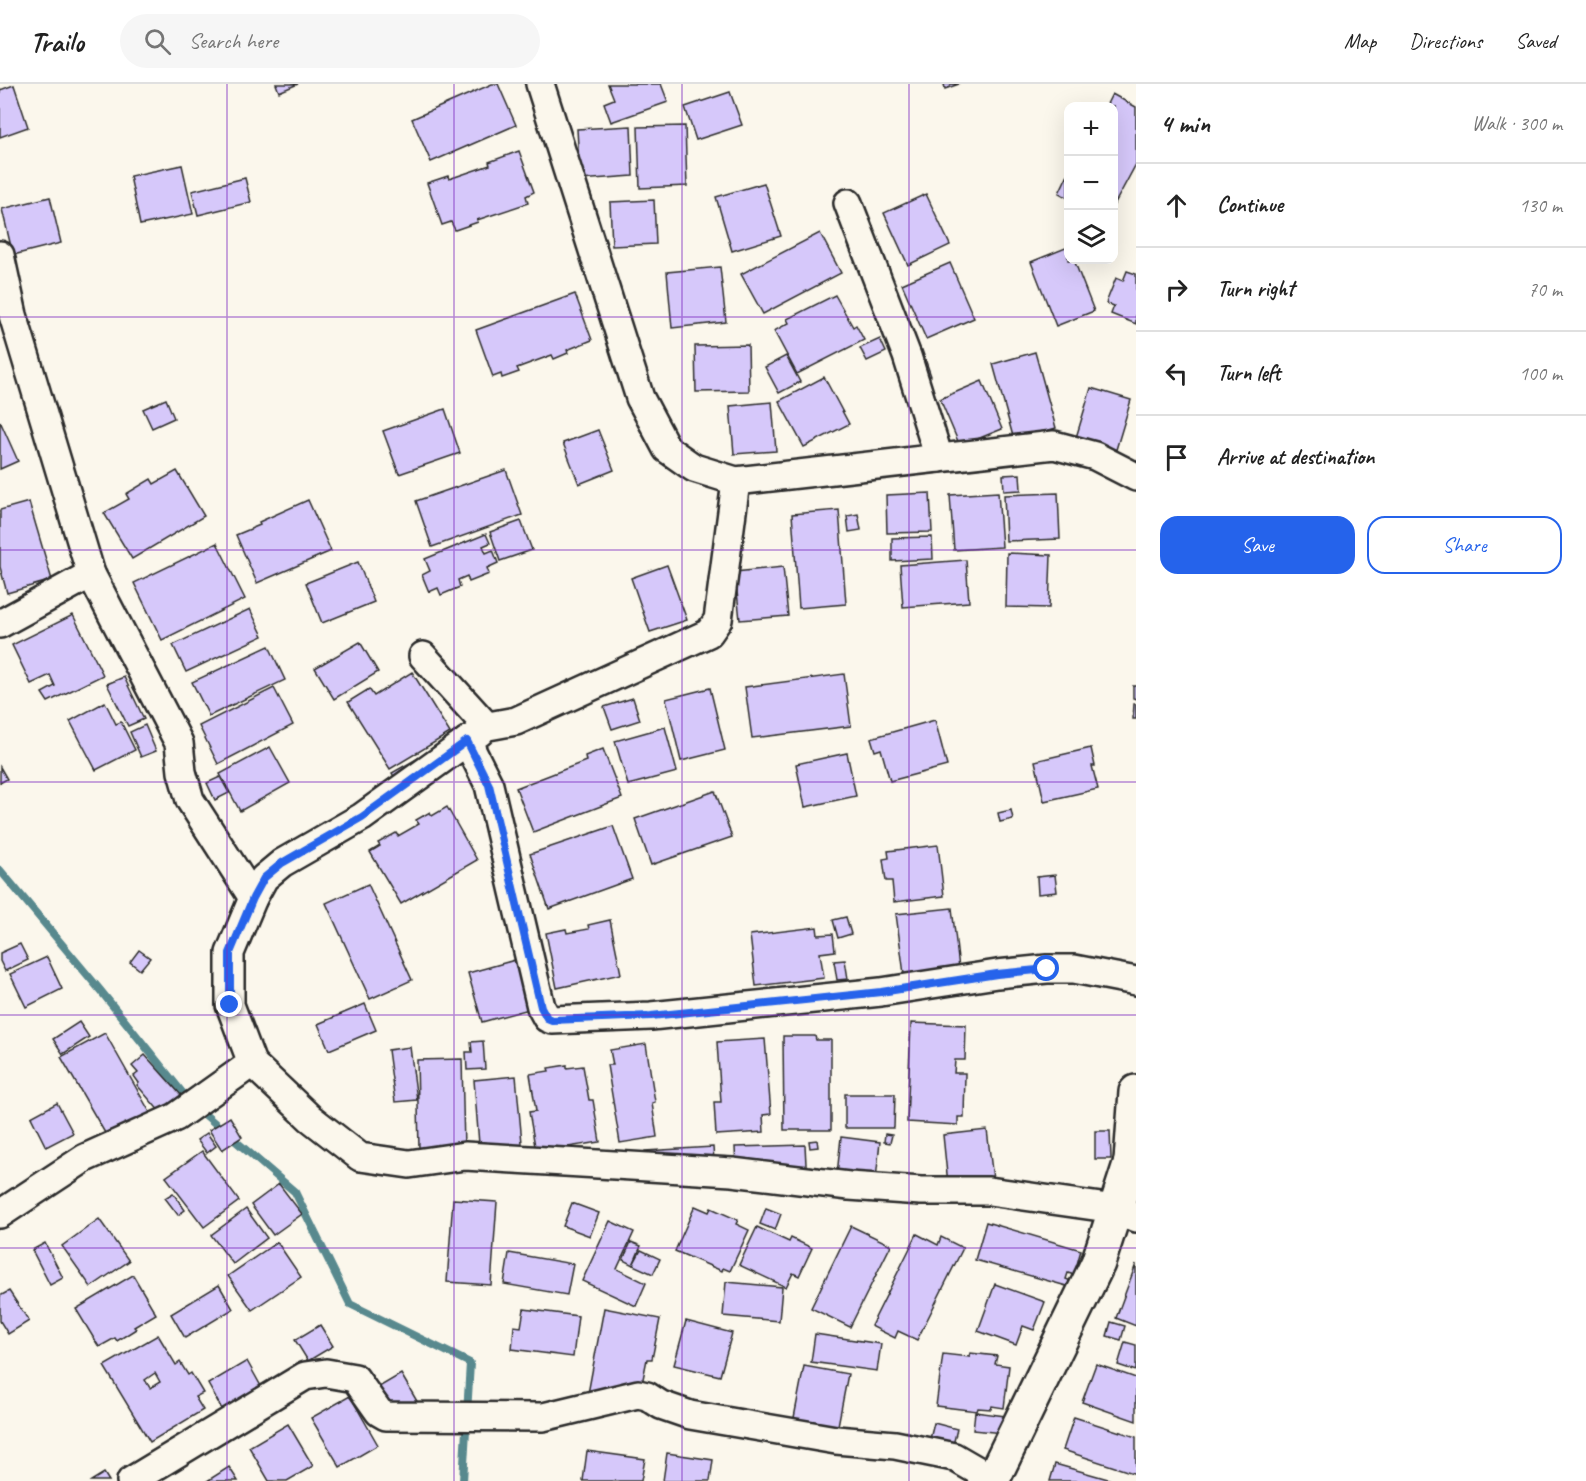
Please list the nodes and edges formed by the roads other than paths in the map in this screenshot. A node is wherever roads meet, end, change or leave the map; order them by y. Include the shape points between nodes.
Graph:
1 (540, 84) edge
2 (848, 203) dead end
3 (0, 255) edge
4 (6, 311) edge
5 (939, 458) junction
6 (1136, 477) edge
7 (735, 481) junction
8 (91, 574) junction
9 (0, 624) edge
10 (423, 656) dead end
11 (475, 734) junction
12 (253, 898) junction
13 (1136, 981) edge
14 (252, 1063) junction
15 (1136, 1092) edge
16 (0, 1214) edge
17 (1126, 1214) edge
18 (992, 1480) edge
19 (131, 1481) edge

1 - 7 street via 640,398 667,449 694,468
2 - 5 street via 907,356
3 - 4 street
4 - 8 street
5 - 6 street via 1054,445 1095,456
5 - 7 street
7 - 11 street via 718,620 709,633 516,721
8 - 9 street
8 - 12 street via 178,743 190,800
10 - 11 street via 482,721
11 - 12 street via 362,817 282,863 264,878
11 - 13 street via 541,1007 552,1020 674,1014 1047,969 1074,969
12 - 14 street via 230,953 230,1005
14 - 16 street via 176,1117 85,1158
14 - 17 street via 310,1118 360,1157 409,1164 465,1156 732,1172 921,1191 989,1191
15 - 17 street
17 - 18 street
18 - 19 street via 954,1457 690,1415 638,1394 543,1417 386,1416 379,1413 355,1378 326,1373 305,1376

